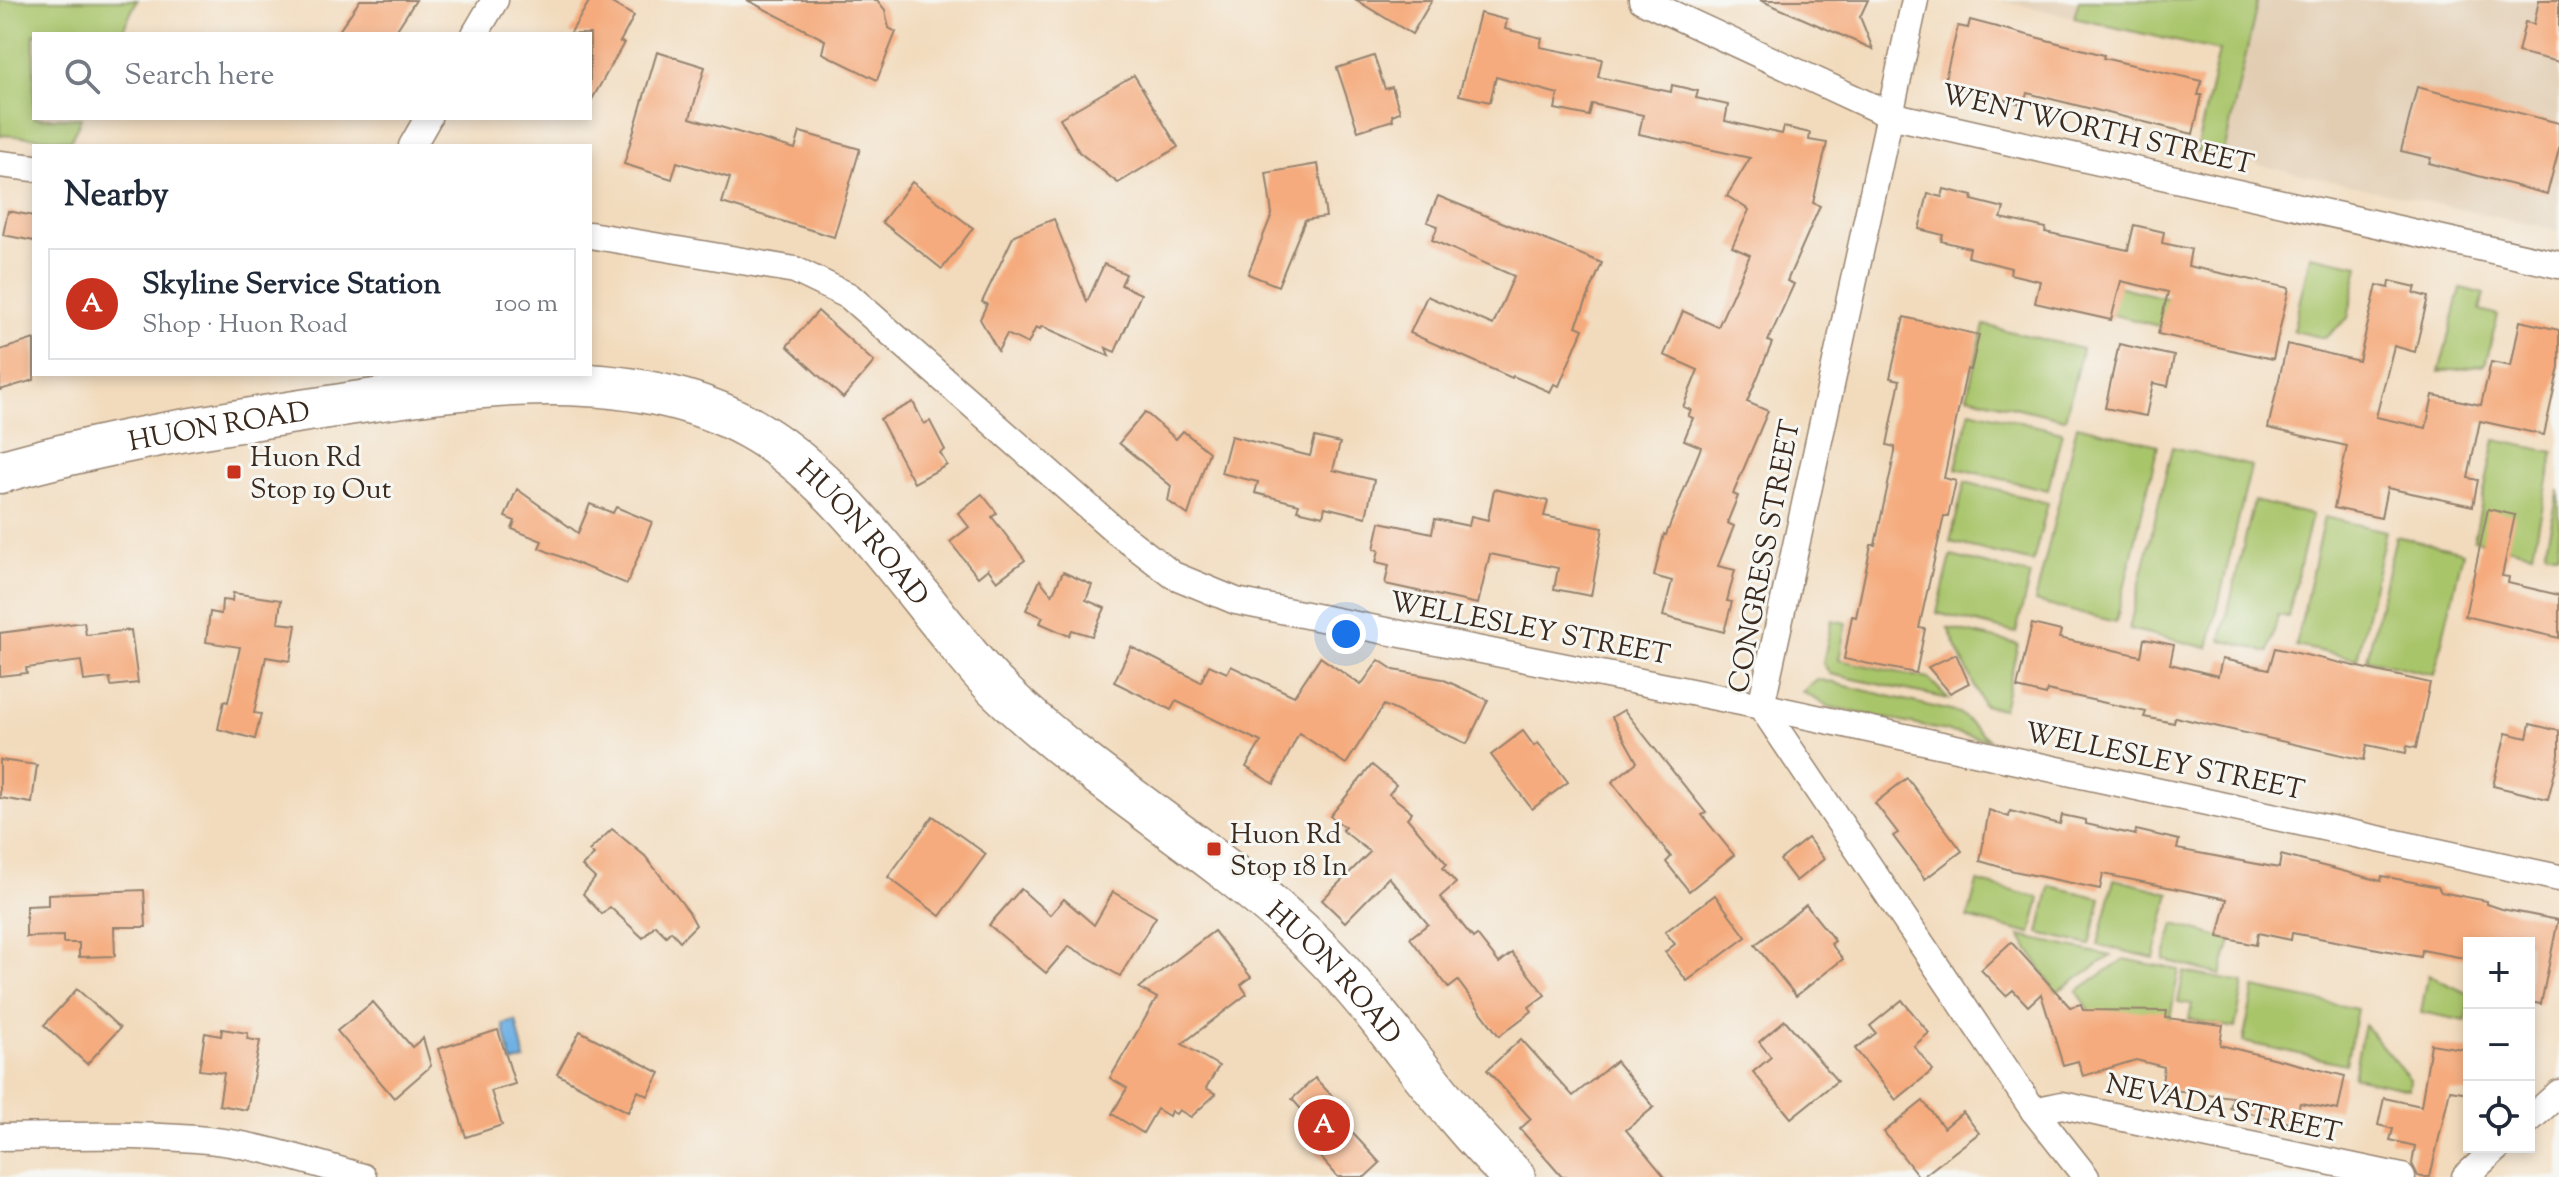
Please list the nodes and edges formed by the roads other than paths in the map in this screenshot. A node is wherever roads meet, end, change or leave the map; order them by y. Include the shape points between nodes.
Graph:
1 (495, 0) edge
2 (1642, 0) edge
3 (1915, 0) edge
4 (476, 32) edge
5 (1890, 115) junction
6 (427, 120) edge
7 (413, 144) edge
8 (0, 164) edge
9 (32, 168) edge
10 (592, 235) edge
11 (2559, 265) edge
12 (0, 472) edge
13 (1761, 706) junction
14 (2559, 878) edge
15 (2559, 1093) edge
16 (2034, 1111) junction
17 (2535, 1115) edge
18 (0, 1137) edge
19 (2491, 1153) edge
20 (363, 1177) edge
21 (1514, 1177) edge
22 (2086, 1177) edge
23 (2402, 1177) edge
24 (2465, 1177) edge

1 - 4 street
2 - 5 street, WENTWORTH STREET
3 - 5 street, CONGRESS STREET
5 - 11 street, WENTWORTH STREET
5 - 13 street, CONGRESS STREET
6 - 7 street
8 - 9 street
10 - 13 street, WELLESLEY STREET via 795,270 849,296 1117,532 1173,575 1236,601
12 - 21 main road, HUON ROAD via 197,427 392,397 509,386 614,387 669,396 726,415 791,457 841,505 995,686 1037,726 1304,935
13 - 14 street, WELLESLEY STREET
13 - 16 street, CONGRESS STREET
15 - 17 street
16 - 22 street, CONGRESS STREET
16 - 23 street, NEVADA STREET via 2062,1105
18 - 20 street via 198,1139 280,1152
19 - 24 street

